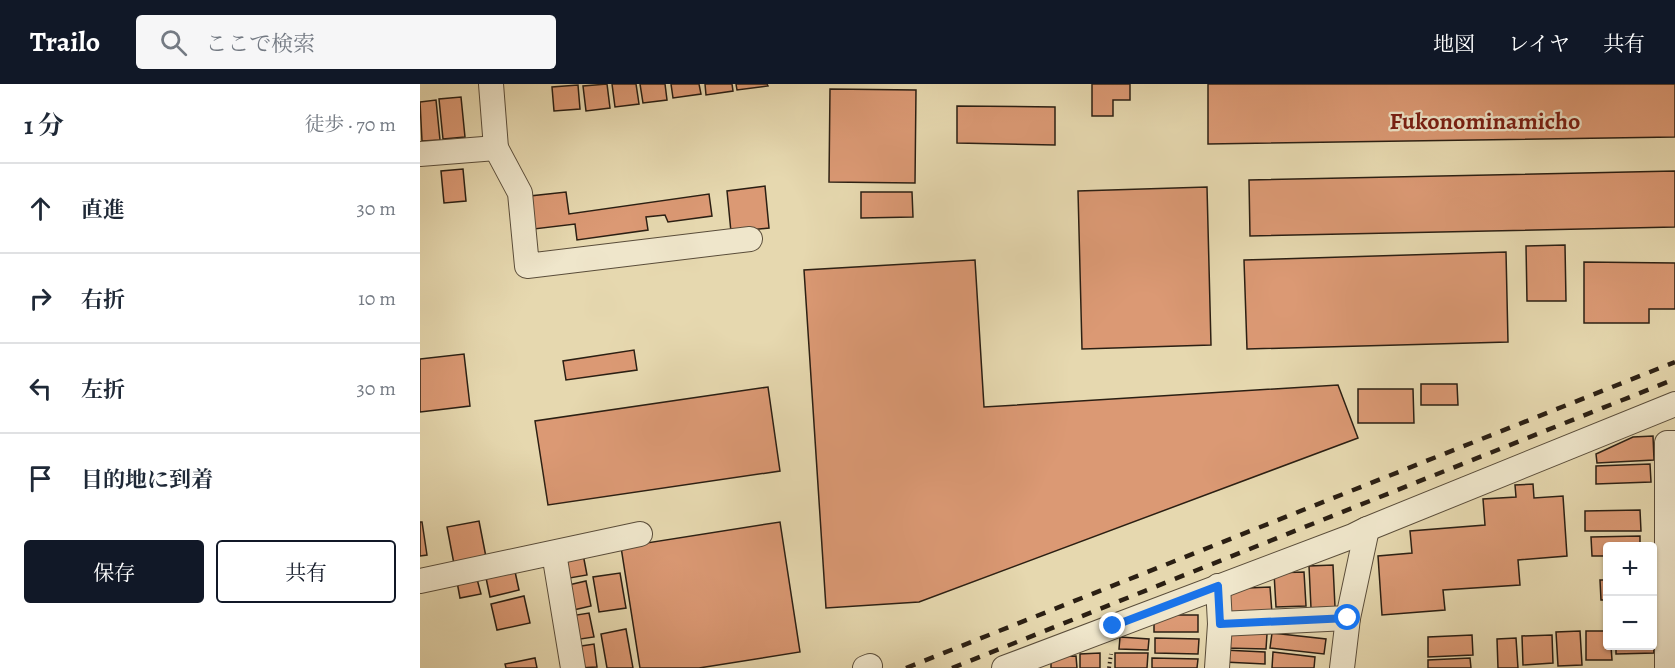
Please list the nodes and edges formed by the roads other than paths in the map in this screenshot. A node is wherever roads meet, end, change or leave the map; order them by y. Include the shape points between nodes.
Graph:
1 (491, 84) edge
2 (496, 148) junction
3 (420, 154) edge
4 (750, 239) dead end
5 (1675, 404) edge
6 (1675, 443) edge
7 (1367, 529) junction
8 (640, 534) dead end
9 (554, 553) junction
10 (420, 581) edge
11 (1218, 586) junction
12 (1348, 618) junction
13 (1220, 624) junction
14 (1014, 666) edge
15 (573, 668) edge
16 (1217, 668) edge
17 (1342, 668) edge
18 (1667, 668) edge

1 - 2 street
2 - 3 street
2 - 4 street via 520,193 527,266
5 - 7 street
6 - 18 street via 1667,443
7 - 11 street
7 - 12 street
8 - 9 street
9 - 10 street
9 - 15 street
11 - 13 street
11 - 14 street
12 - 13 street
12 - 17 street
13 - 16 street

